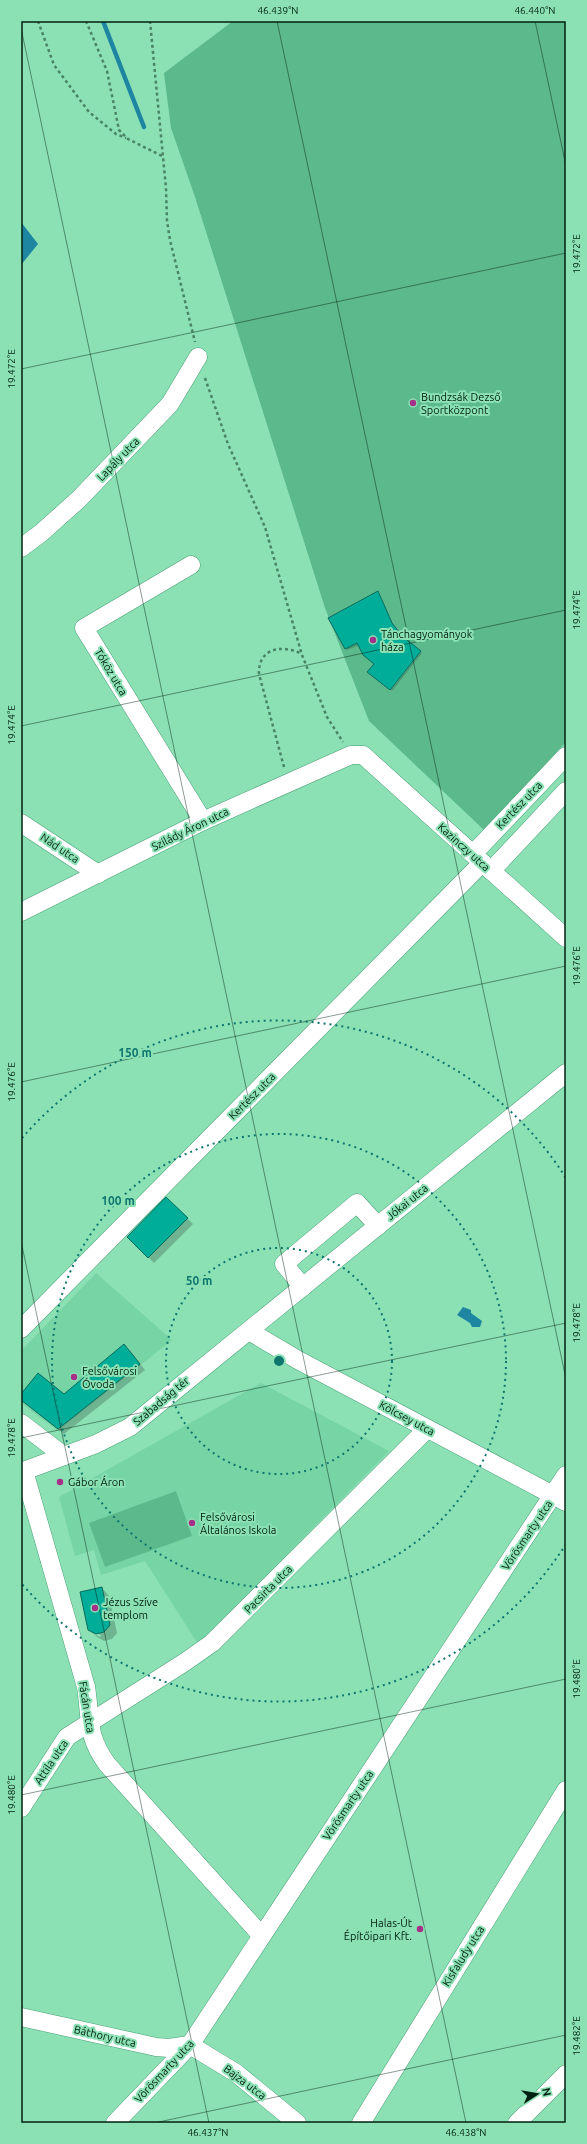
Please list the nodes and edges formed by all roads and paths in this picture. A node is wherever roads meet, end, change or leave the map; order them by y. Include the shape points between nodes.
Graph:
1 (38, 21) edge
2 (86, 21) edge
3 (150, 21) edge
4 (128, 139) junction
5 (163, 156) junction
6 (198, 357) junction
7 (21, 548) edge
8 (191, 565) dead end
9 (302, 655) junction
10 (357, 755) junction
11 (566, 756) edge
12 (286, 784) junction
13 (566, 791) edge
14 (203, 822) junction
15 (21, 823) edge
16 (482, 863) junction
17 (98, 874) junction
18 (21, 912) edge
19 (566, 938) edge
20 (566, 1073) edge
21 (378, 1226) junction
22 (304, 1287) junction
23 (21, 1329) edge
24 (249, 1331) junction
25 (21, 1423) edge
26 (427, 1429) junction
27 (64, 1456) junction
28 (22, 1472) edge
29 (566, 1475) edge
30 (560, 1499) edge
31 (89, 1723) junction
32 (566, 1790) edge
33 (21, 1808) edge
34 (261, 1935) junction
35 (21, 2017) edge
36 (190, 2045) junction
37 (566, 2074) edge
38 (115, 2123) edge
39 (297, 2123) edge
40 (361, 2123) edge
41 (517, 2123) edge

1 - 4 path via 54,65 89,112 116,134
2 - 4 path via 107,71 120,130
3 - 5 path
4 - 5 path
5 - 6 path via 170,240
6 - 7 street, Lapály utca via 170,404 80,500
6 - 9 path via 228,444 264,527
8 - 14 street, Tóköz utca via 84,628
9 - 10 path via 327,717
9 - 12 path via 286,648 278,649 262,658 259,666 259,674 283,757
10 - 12 street, Szilády Áron utca
10 - 16 street, Kazinczy utca
11 - 16 street, Kertész utca
12 - 14 street, Szilády Áron utca
13 - 16 street
14 - 17 street, Szilády Áron utca
15 - 17 street, Nád utca
16 - 19 street, Kazinczy utca
16 - 23 street, Kertész utca
17 - 18 street, Szilády Áron utca
20 - 21 street, Jókai utca
21 - 22 street, Jókai utca
21 - 22 street via 356,1203 284,1264
22 - 24 street, Jókai utca
24 - 26 street, Kölcsey utca
24 - 27 street, Szabadság tér via 130,1427
25 - 27 street
26 - 30 street, Kölcsey utca
26 - 31 street, Pacsirta utca via 212,1643
27 - 28 street, Szabadság tér
28 - 31 street, Fácán utca via 86,1687
29 - 30 street, Vörösmarty utca
30 - 34 street, Vörösmarty utca
31 - 33 street, Attila utca via 67,1737
31 - 34 street, Fácán utca via 93,1741 107,1764
32 - 40 street, Kisfaludy utca
34 - 36 street, Vörösmarty utca
35 - 36 street, Báthory utca via 156,2047
36 - 38 street, Vörösmarty utca
36 - 39 street, Bajza utca via 236,2073
37 - 41 street

